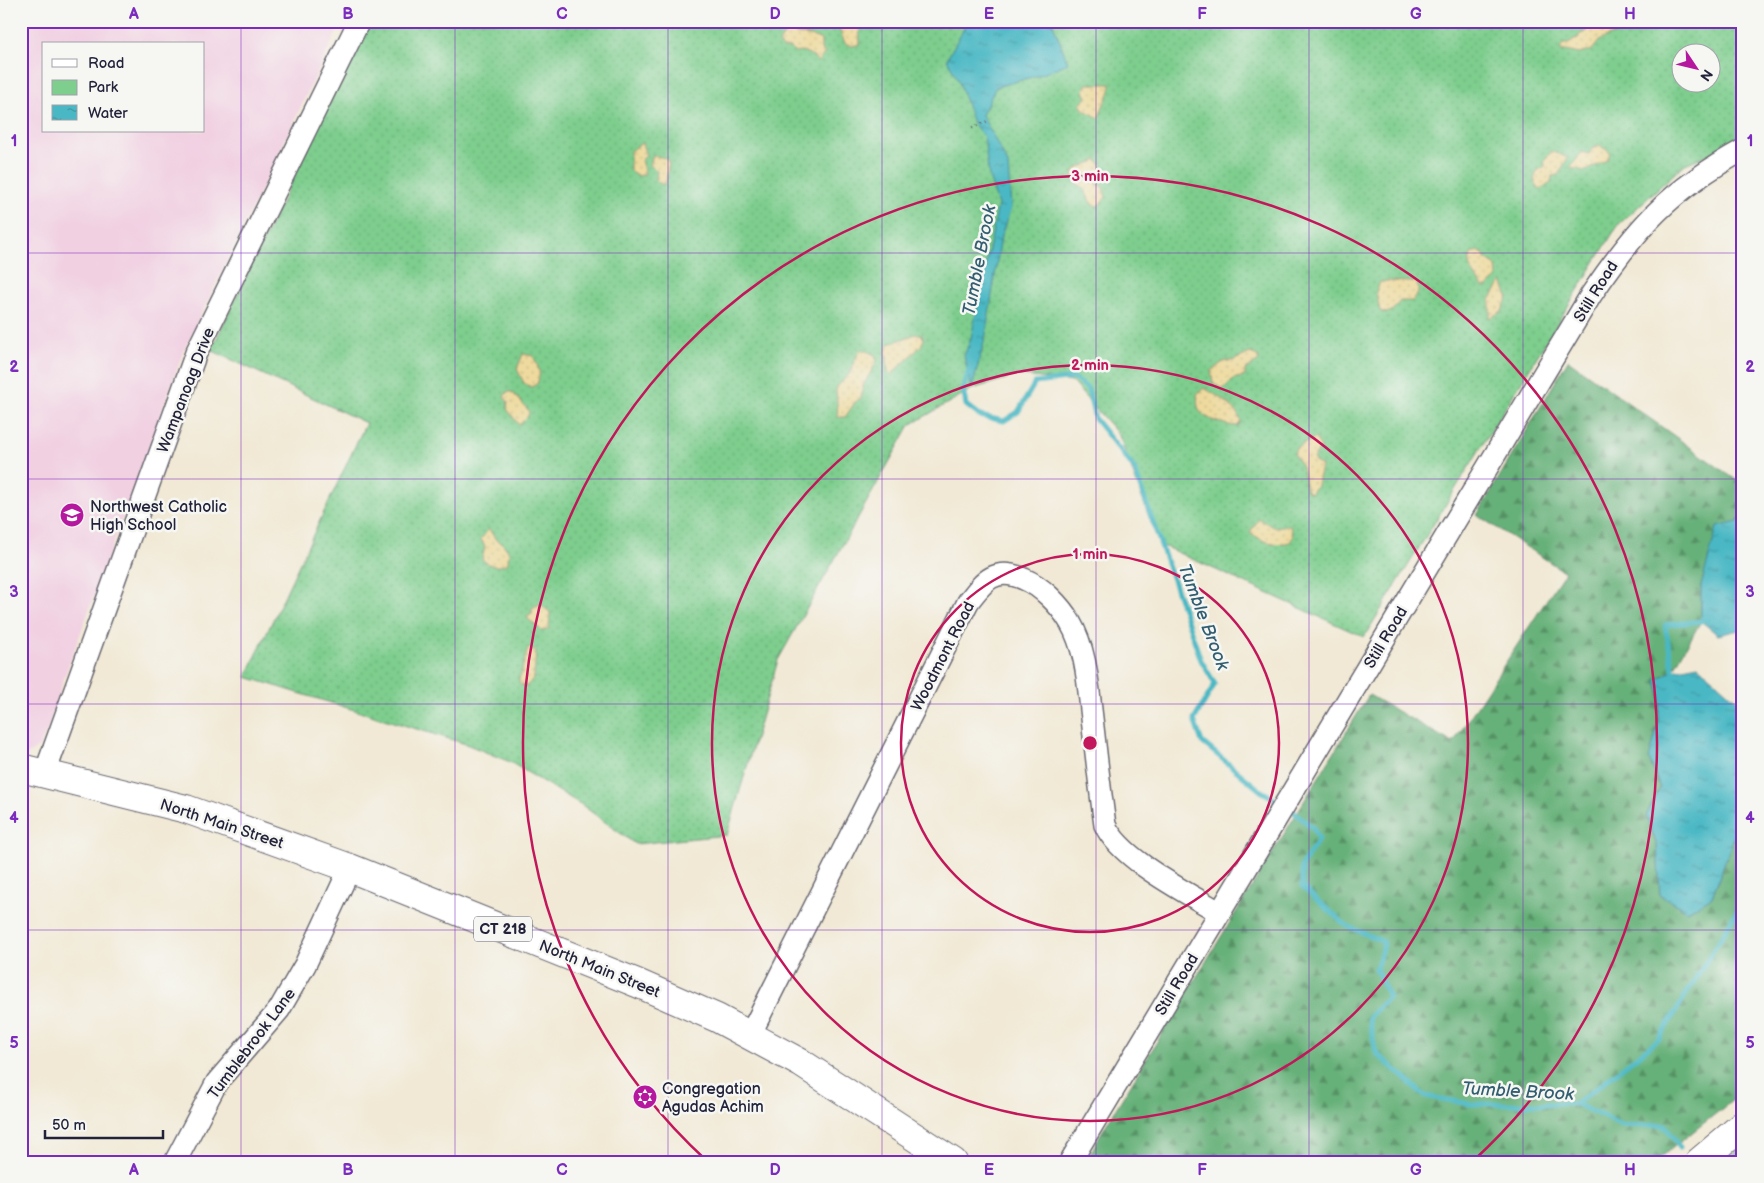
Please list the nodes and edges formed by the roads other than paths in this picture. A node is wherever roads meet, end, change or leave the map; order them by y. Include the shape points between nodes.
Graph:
1 (360, 21) edge
2 (1743, 150) edge
3 (33, 770) edge
4 (350, 868) junction
5 (1219, 912) junction
6 (750, 1035) junction
7 (1743, 1125) edge
8 (175, 1162) edge
9 (953, 1162) edge
10 (1070, 1162) edge
11 (1699, 1162) edge

1 - 3 street, Wampanoag Drive via 196,353
2 - 5 street, Still Road via 1712,167 1673,196 1651,216 1621,252 1591,296
3 - 4 main road, North Main Street / CT 218 via 186,809
4 - 6 main road, North Main Street / CT 218 via 637,983
4 - 8 street, Tumblebrook Lane via 305,965 279,1010 217,1082
5 - 6 street, Woodmont Road via 1131,856 1110,836 1104,824 1084,659 1070,622 1033,583 1015,575 998,574 986,579 968,602
5 - 10 street, Still Road
6 - 9 main road, North Main Street / CT 218 via 839,1086
7 - 11 main road

